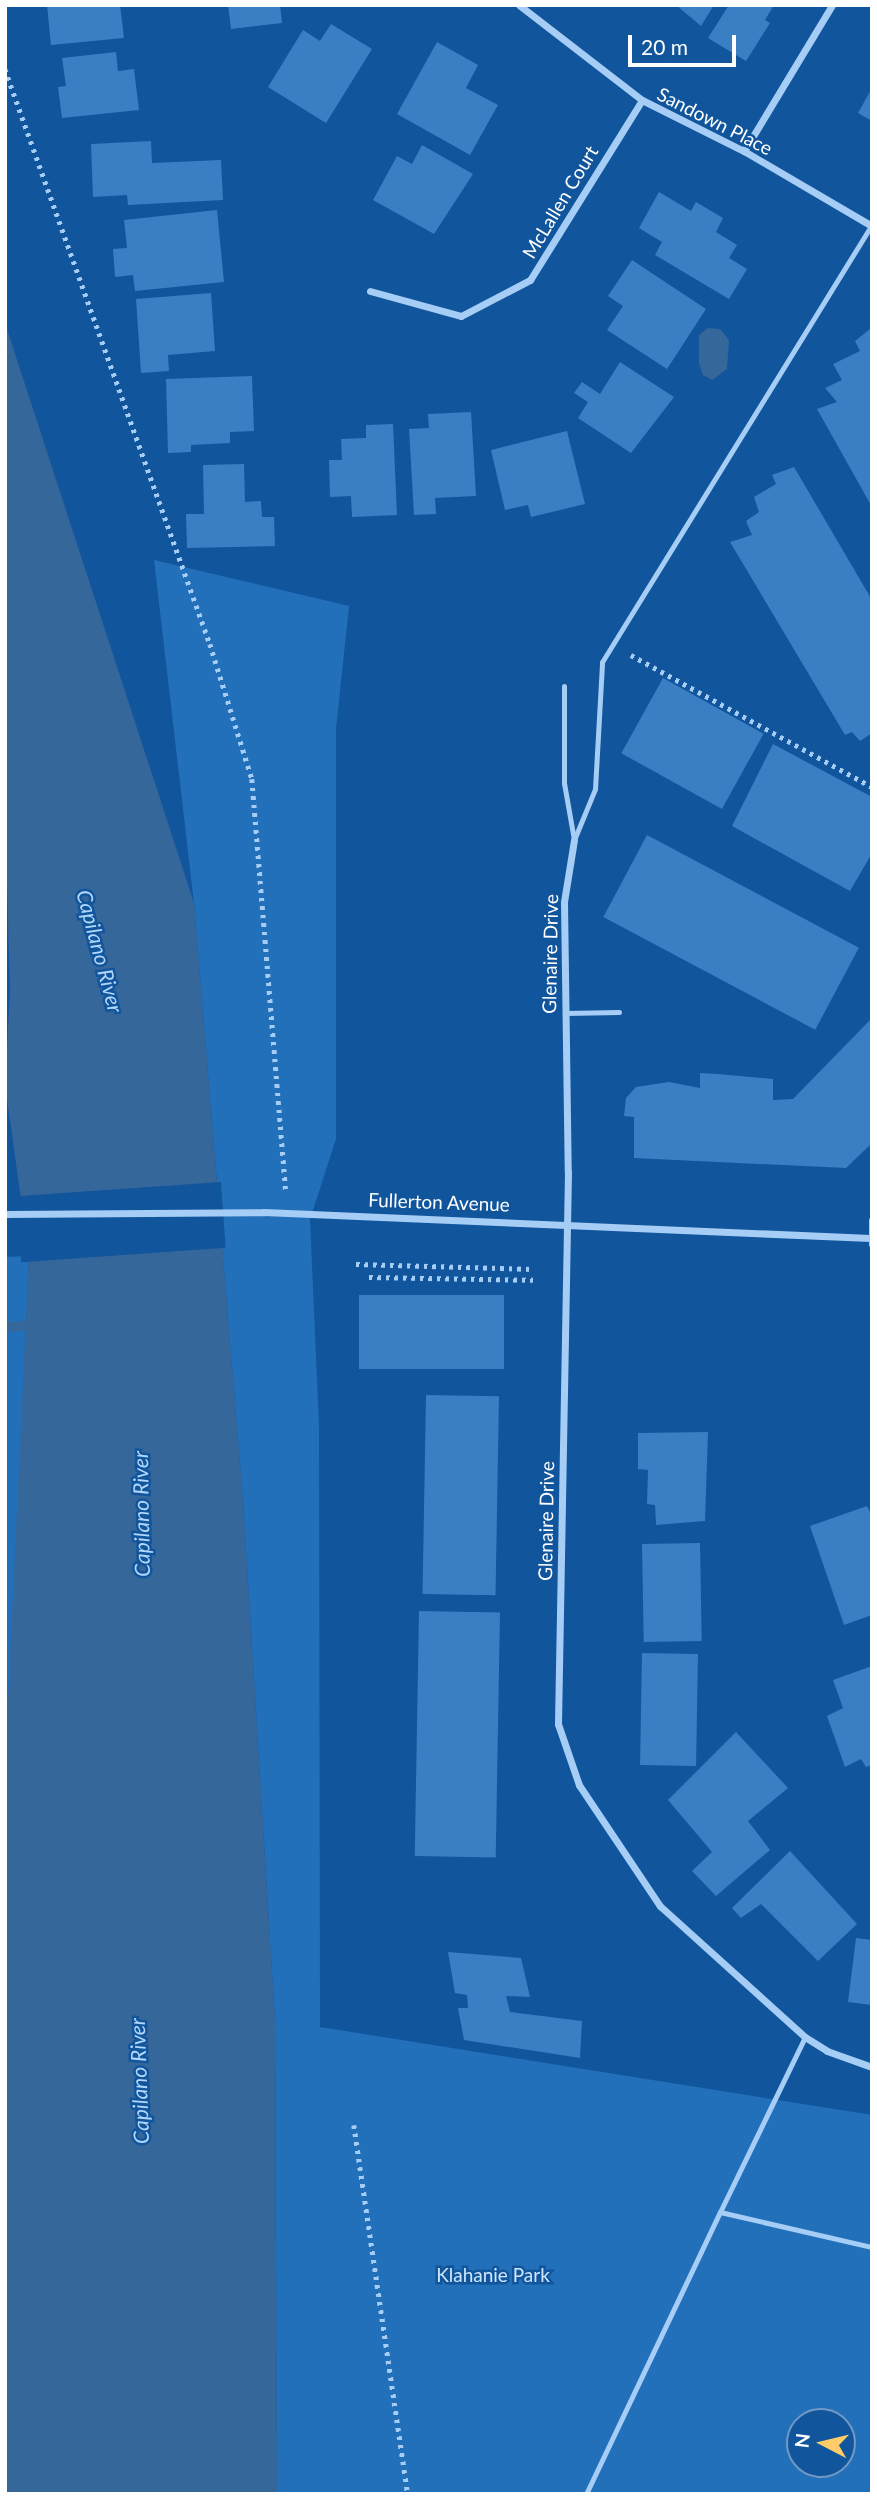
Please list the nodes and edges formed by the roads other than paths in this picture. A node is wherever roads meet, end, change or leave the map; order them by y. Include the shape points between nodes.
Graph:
1 (519, 5) edge
2 (832, 5) edge
3 (642, 100) junction
4 (744, 151) junction
5 (872, 226) edge
6 (370, 291) dead end
7 (564, 686) dead end
8 (575, 840) junction
9 (619, 1012) dead end
10 (565, 1013) junction
11 (5, 1214) edge
12 (872, 1220) edge
13 (567, 1223) junction
14 (871, 1241) edge
15 (805, 2037) junction
16 (872, 2067) edge
17 (720, 2212) junction
18 (872, 2247) edge
19 (586, 2494) edge

1 - 3 street, Sandown Place
2 - 4 street
3 - 4 street, Sandown Place
3 - 6 street, McLallen Court via 530,281 461,316
4 - 5 street, Sandown Place
5 - 8 lane via 602,662 595,789
7 - 8 lane via 564,783
8 - 10 street, Glenaire Drive via 564,902
9 - 10 lane
10 - 13 street, Glenaire Drive
11 - 13 street, Fullerton Avenue via 264,1212
12 - 14 street
13 - 14 street, Fullerton Avenue
13 - 15 street, Glenaire Drive via 558,1724 579,1785 660,1906
15 - 16 street, Glenaire Drive via 827,2051
15 - 17 lane
17 - 18 lane
17 - 19 lane

